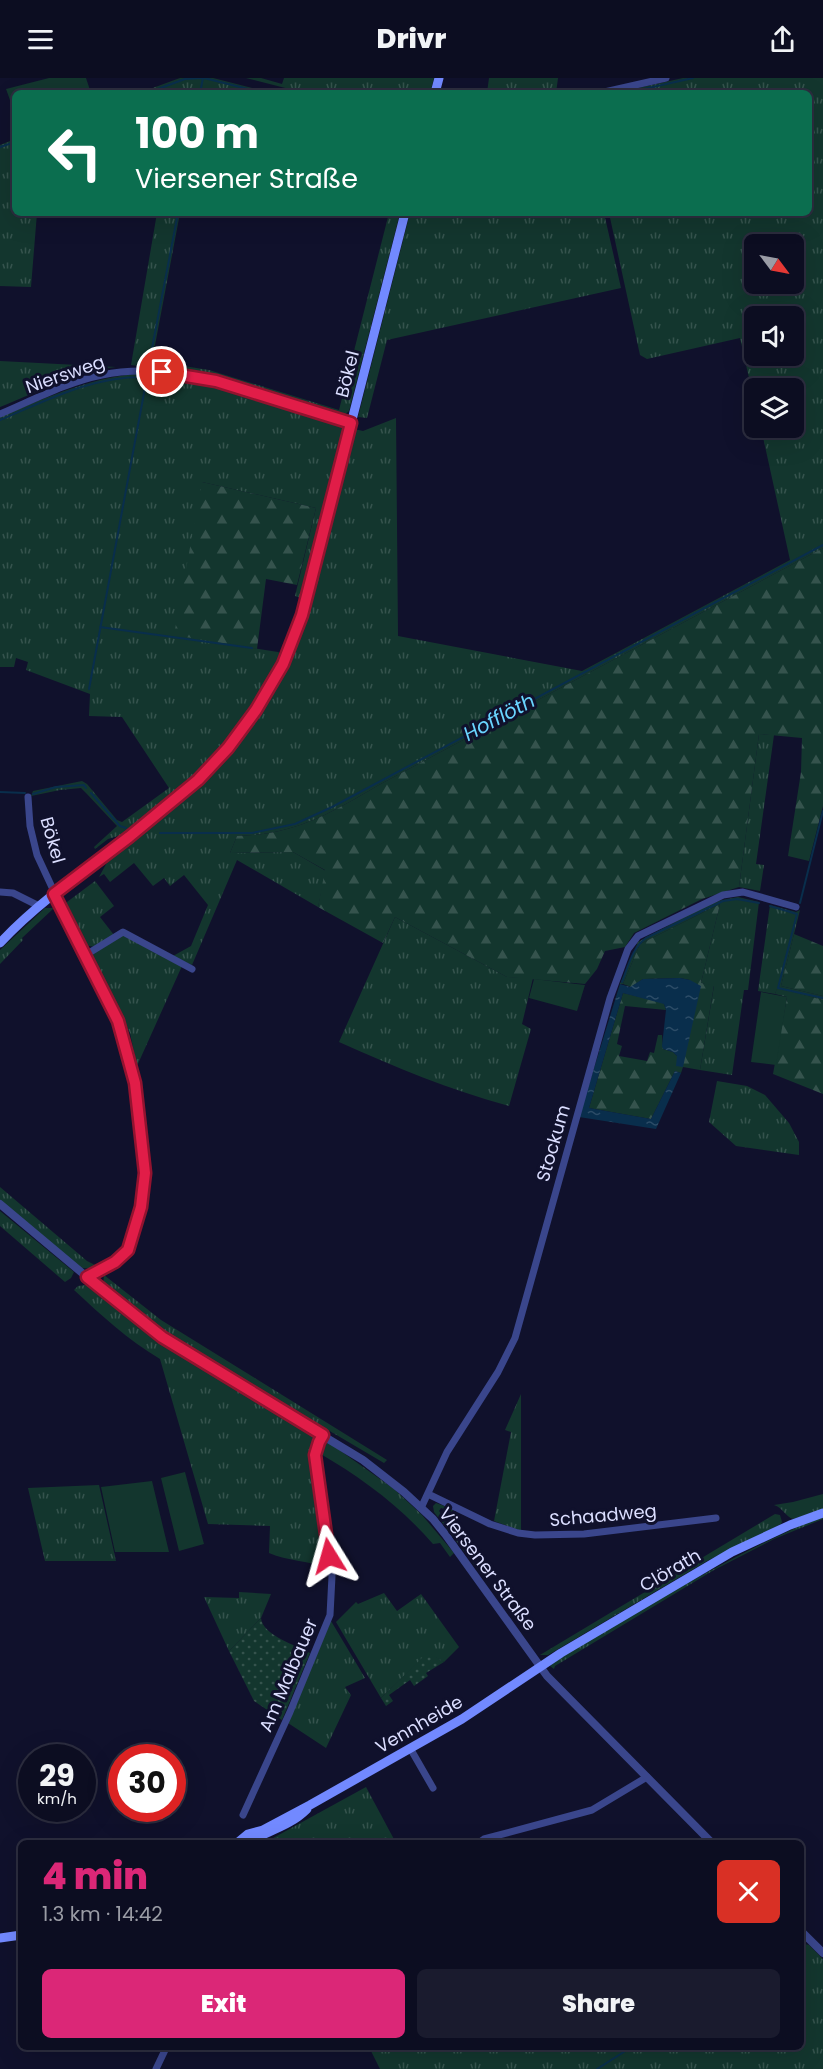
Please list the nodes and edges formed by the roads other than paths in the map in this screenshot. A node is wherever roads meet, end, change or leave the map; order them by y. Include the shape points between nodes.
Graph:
1 (666, 78) edge
2 (613, 90) edge
3 (404, 216) edge
4 (0, 414) edge
5 (351, 423) junction
6 (28, 797) dead end
7 (0, 892) edge
8 (54, 894) junction
9 (39, 906) junction
10 (796, 907) dead end
11 (0, 943) edge
12 (84, 956) junction
13 (192, 969) dead end
14 (0, 1204) edge
15 (87, 1277) junction
16 (323, 1435) junction
17 (428, 1494) junction
18 (421, 1508) junction
19 (823, 1513) edge
20 (716, 1518) dead end
21 (540, 1666) junction
22 (410, 1748) junction
23 (647, 1777) junction
24 (433, 1788) dead end
25 (310, 1805) junction
26 (243, 1815) dead end
27 (241, 1840) edge
28 (252, 1840) edge
29 (483, 1840) edge
30 (709, 1840) edge
31 (804, 1934) edge
32 (18, 1935) edge
33 (0, 1938) edge
34 (823, 1953) edge
35 (165, 2050) edge
36 (156, 2069) edge

1 - 2 street
3 - 5 main road, Bökel
4 - 5 street, Niersweg via 94,377 153,371 216,381
5 - 8 main road, Bökel via 302,615 283,664 256,710 198,780
6 - 8 street, Bökel via 34,845
7 - 9 street via 13,893
8 - 9 main road, Bökel
8 - 12 street, Bökel
9 - 11 main road, Bökel
10 - 17 street, Stockum via 743,892 723,895 638,936 628,949 600,1032 515,1338 447,1452
12 - 13 street via 123,933
12 - 15 street, Bökel via 118,1021 135,1083 145,1173 141,1207 128,1250
14 - 15 street, Viersener Straße
15 - 16 street, Viersener Straße via 162,1337
16 - 18 street, Viersener Straße via 380,1472
16 - 26 street, Am Malbauer via 315,1455 332,1576 330,1615
17 - 18 street, Stockum
17 - 20 street, Schaadweg via 490,1524 535,1535 575,1535
18 - 21 street, Viersener Straße via 461,1554
19 - 21 main road, Clörath via 732,1552
21 - 22 main road, Vennheide via 472,1713
21 - 23 street, Viersener Straße
22 - 24 street
22 - 25 main road, Vennheide
23 - 29 street via 592,1810
23 - 30 street, Viersener Straße
25 - 27 main road, Vennheide
25 - 28 main road, Vennheide via 298,1818
31 - 34 street
32 - 33 main road
35 - 36 street

